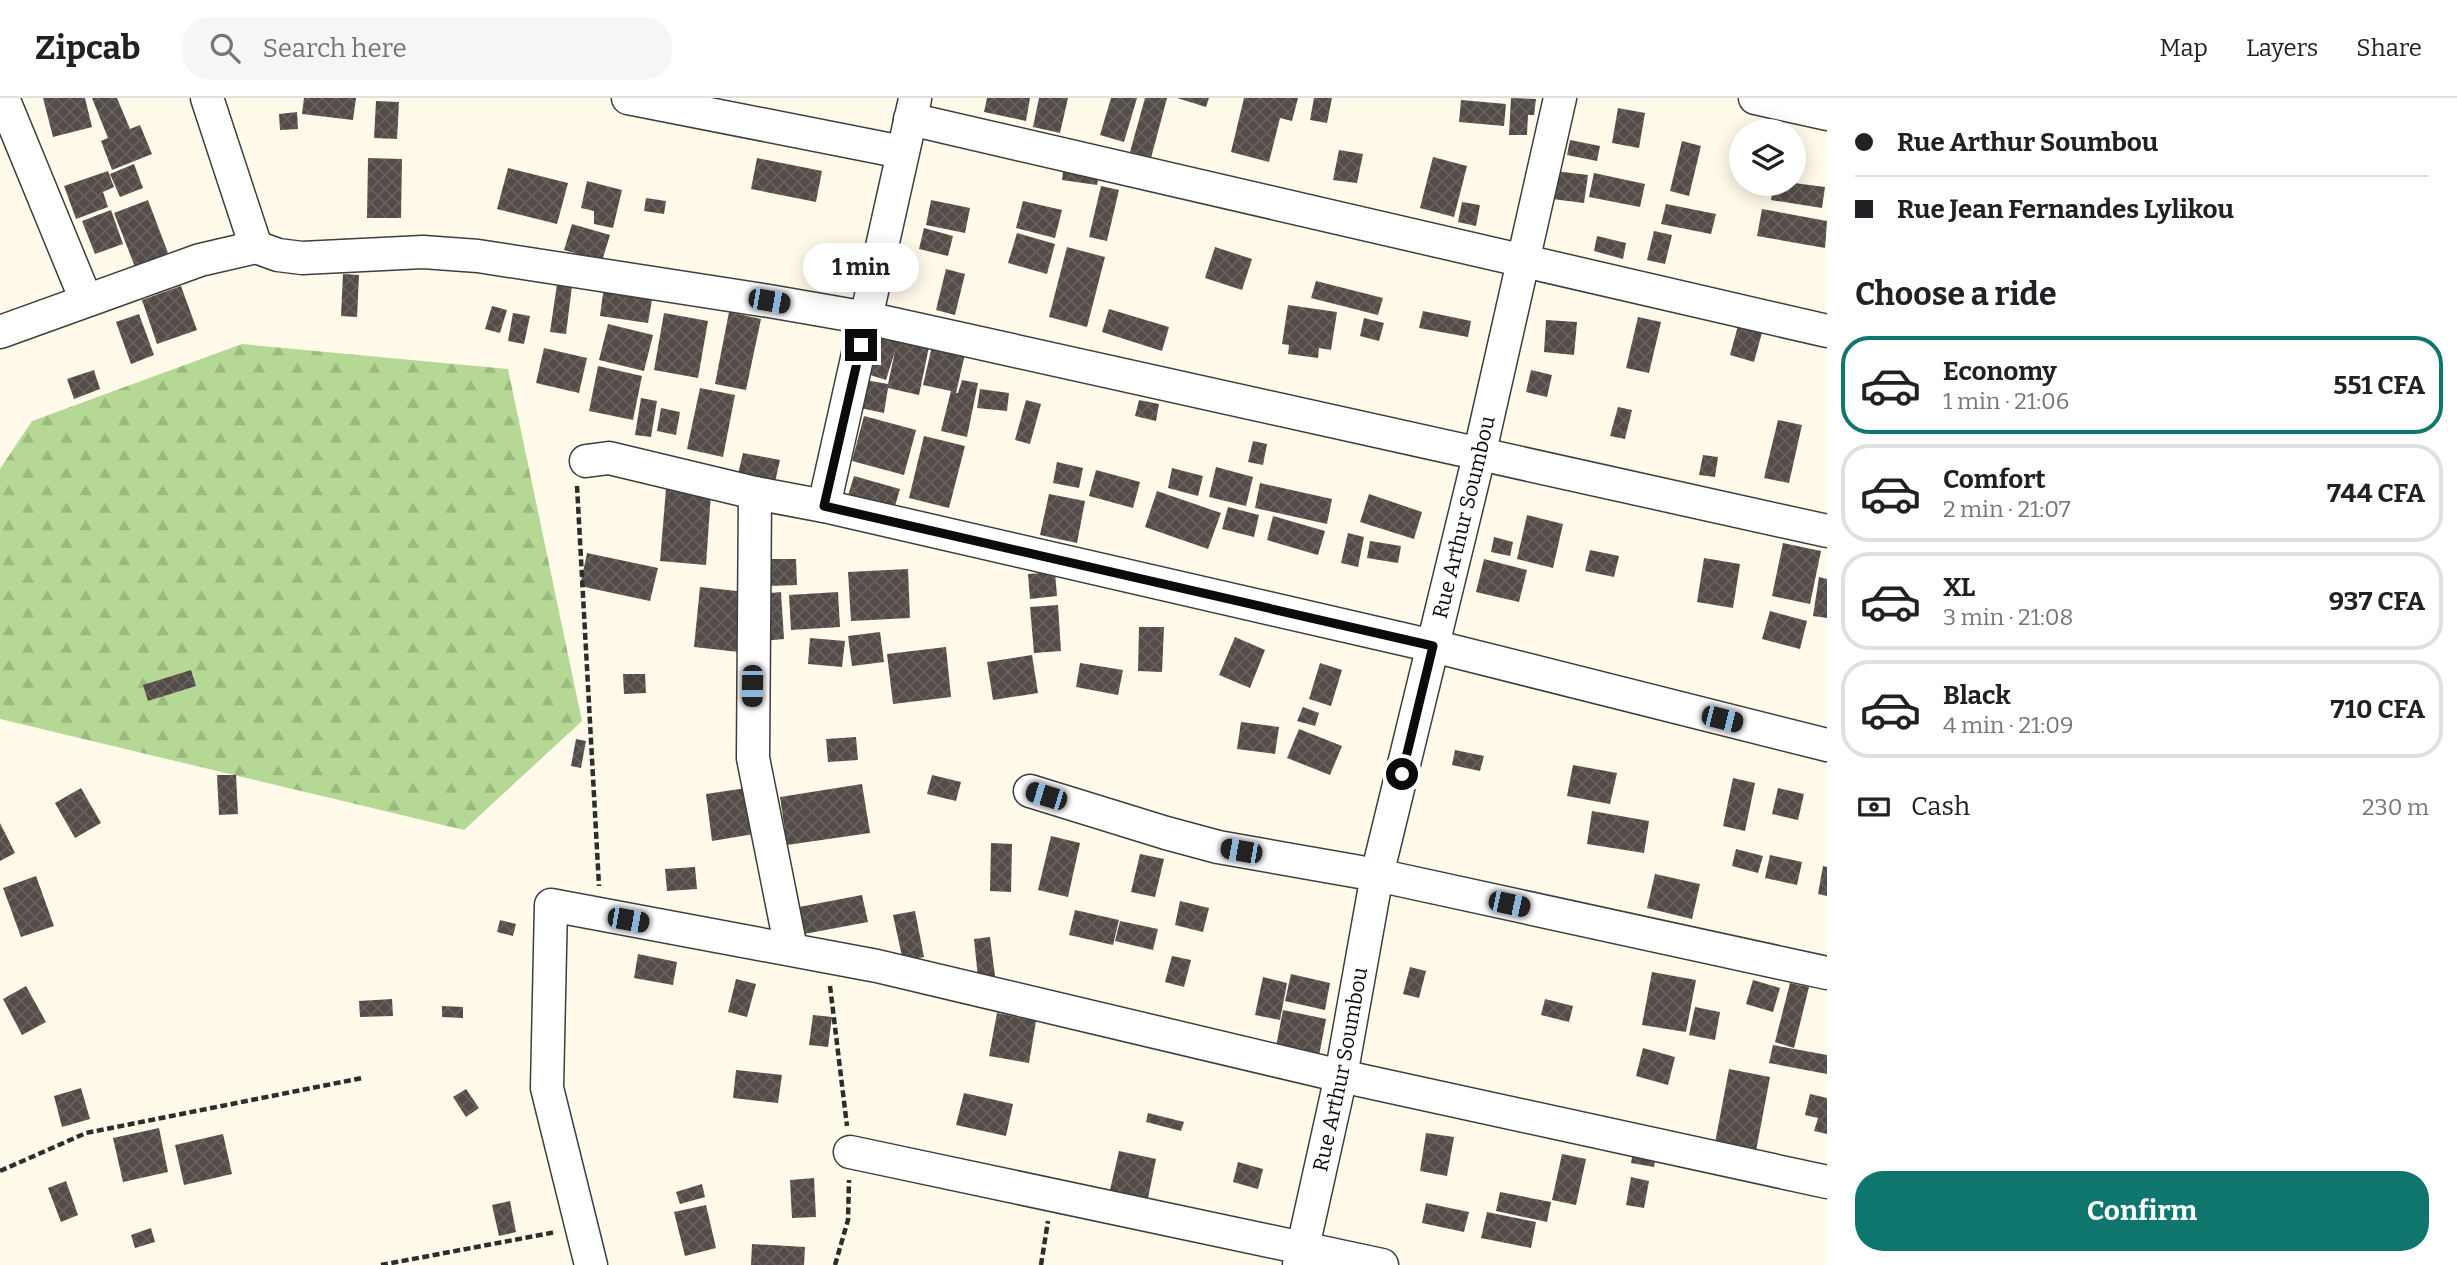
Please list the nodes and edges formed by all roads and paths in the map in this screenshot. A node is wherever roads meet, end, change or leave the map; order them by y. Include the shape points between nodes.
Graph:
1 (3, 98) edge
2 (207, 98) edge
3 (628, 98) edge
4 (1560, 98) edge
5 (1755, 98) edge
6 (913, 109) edge
7 (1827, 114) edge
8 (902, 152) junction
9 (256, 247) junction
10 (1524, 260) junction
11 (86, 300) junction
12 (867, 318) junction
13 (1827, 331) edge
14 (0, 332) edge
15 (1479, 456) junction
16 (586, 461) joint
17 (755, 493) junction
18 (824, 506) junction
19 (1827, 531) edge
20 (1433, 646) junction
21 (1827, 745) edge
22 (1030, 791) dead end
23 (1377, 875) junction
24 (600, 915) junction
25 (791, 950) junction
26 (826, 956) junction
27 (1827, 973) edge
28 (1341, 1076) junction
29 (362, 1078) dead end
30 (850, 1152) junction
31 (0, 1171) edge
32 (1827, 1182) edge
33 (1052, 1195) junction
34 (580, 1228) junction
35 (1300, 1256) edge
36 (381, 1265) edge
37 (590, 1265) edge
38 (835, 1265) edge
39 (1041, 1265) edge
40 (1382, 1265) edge

1 - 11 street
2 - 9 street
3 - 8 street
4 - 10 street, Rue Arthur Soumbou
5 - 7 street
6 - 8 street
6 - 10 street
8 - 12 street
9 - 11 street via 200,260
9 - 12 street via 302,258 423,252 478,256
10 - 13 street
10 - 15 street, Rue Arthur Soumbou
11 - 14 street
12 - 15 street
12 - 18 street
15 - 19 street
15 - 20 street, Rue Arthur Soumbou
16 - 17 street via 609,457
16 - 24 path via 577,488
17 - 18 street
17 - 25 street via 753,758
18 - 20 street
20 - 21 street
20 - 23 street, Rue Arthur Soumbou
22 - 23 street via 1217,846
23 - 27 street
23 - 28 street, Rue Arthur Soumbou
24 - 25 street
24 - 34 street via 551,905 547,1088
25 - 26 street
26 - 28 street
26 - 30 path
28 - 32 street
28 - 35 street, Rue Arthur Soumbou
29 - 31 path via 86,1132
30 - 33 street
30 - 38 path via 848,1220
33 - 35 street
33 - 39 path
34 - 36 path
34 - 37 street
35 - 40 street

